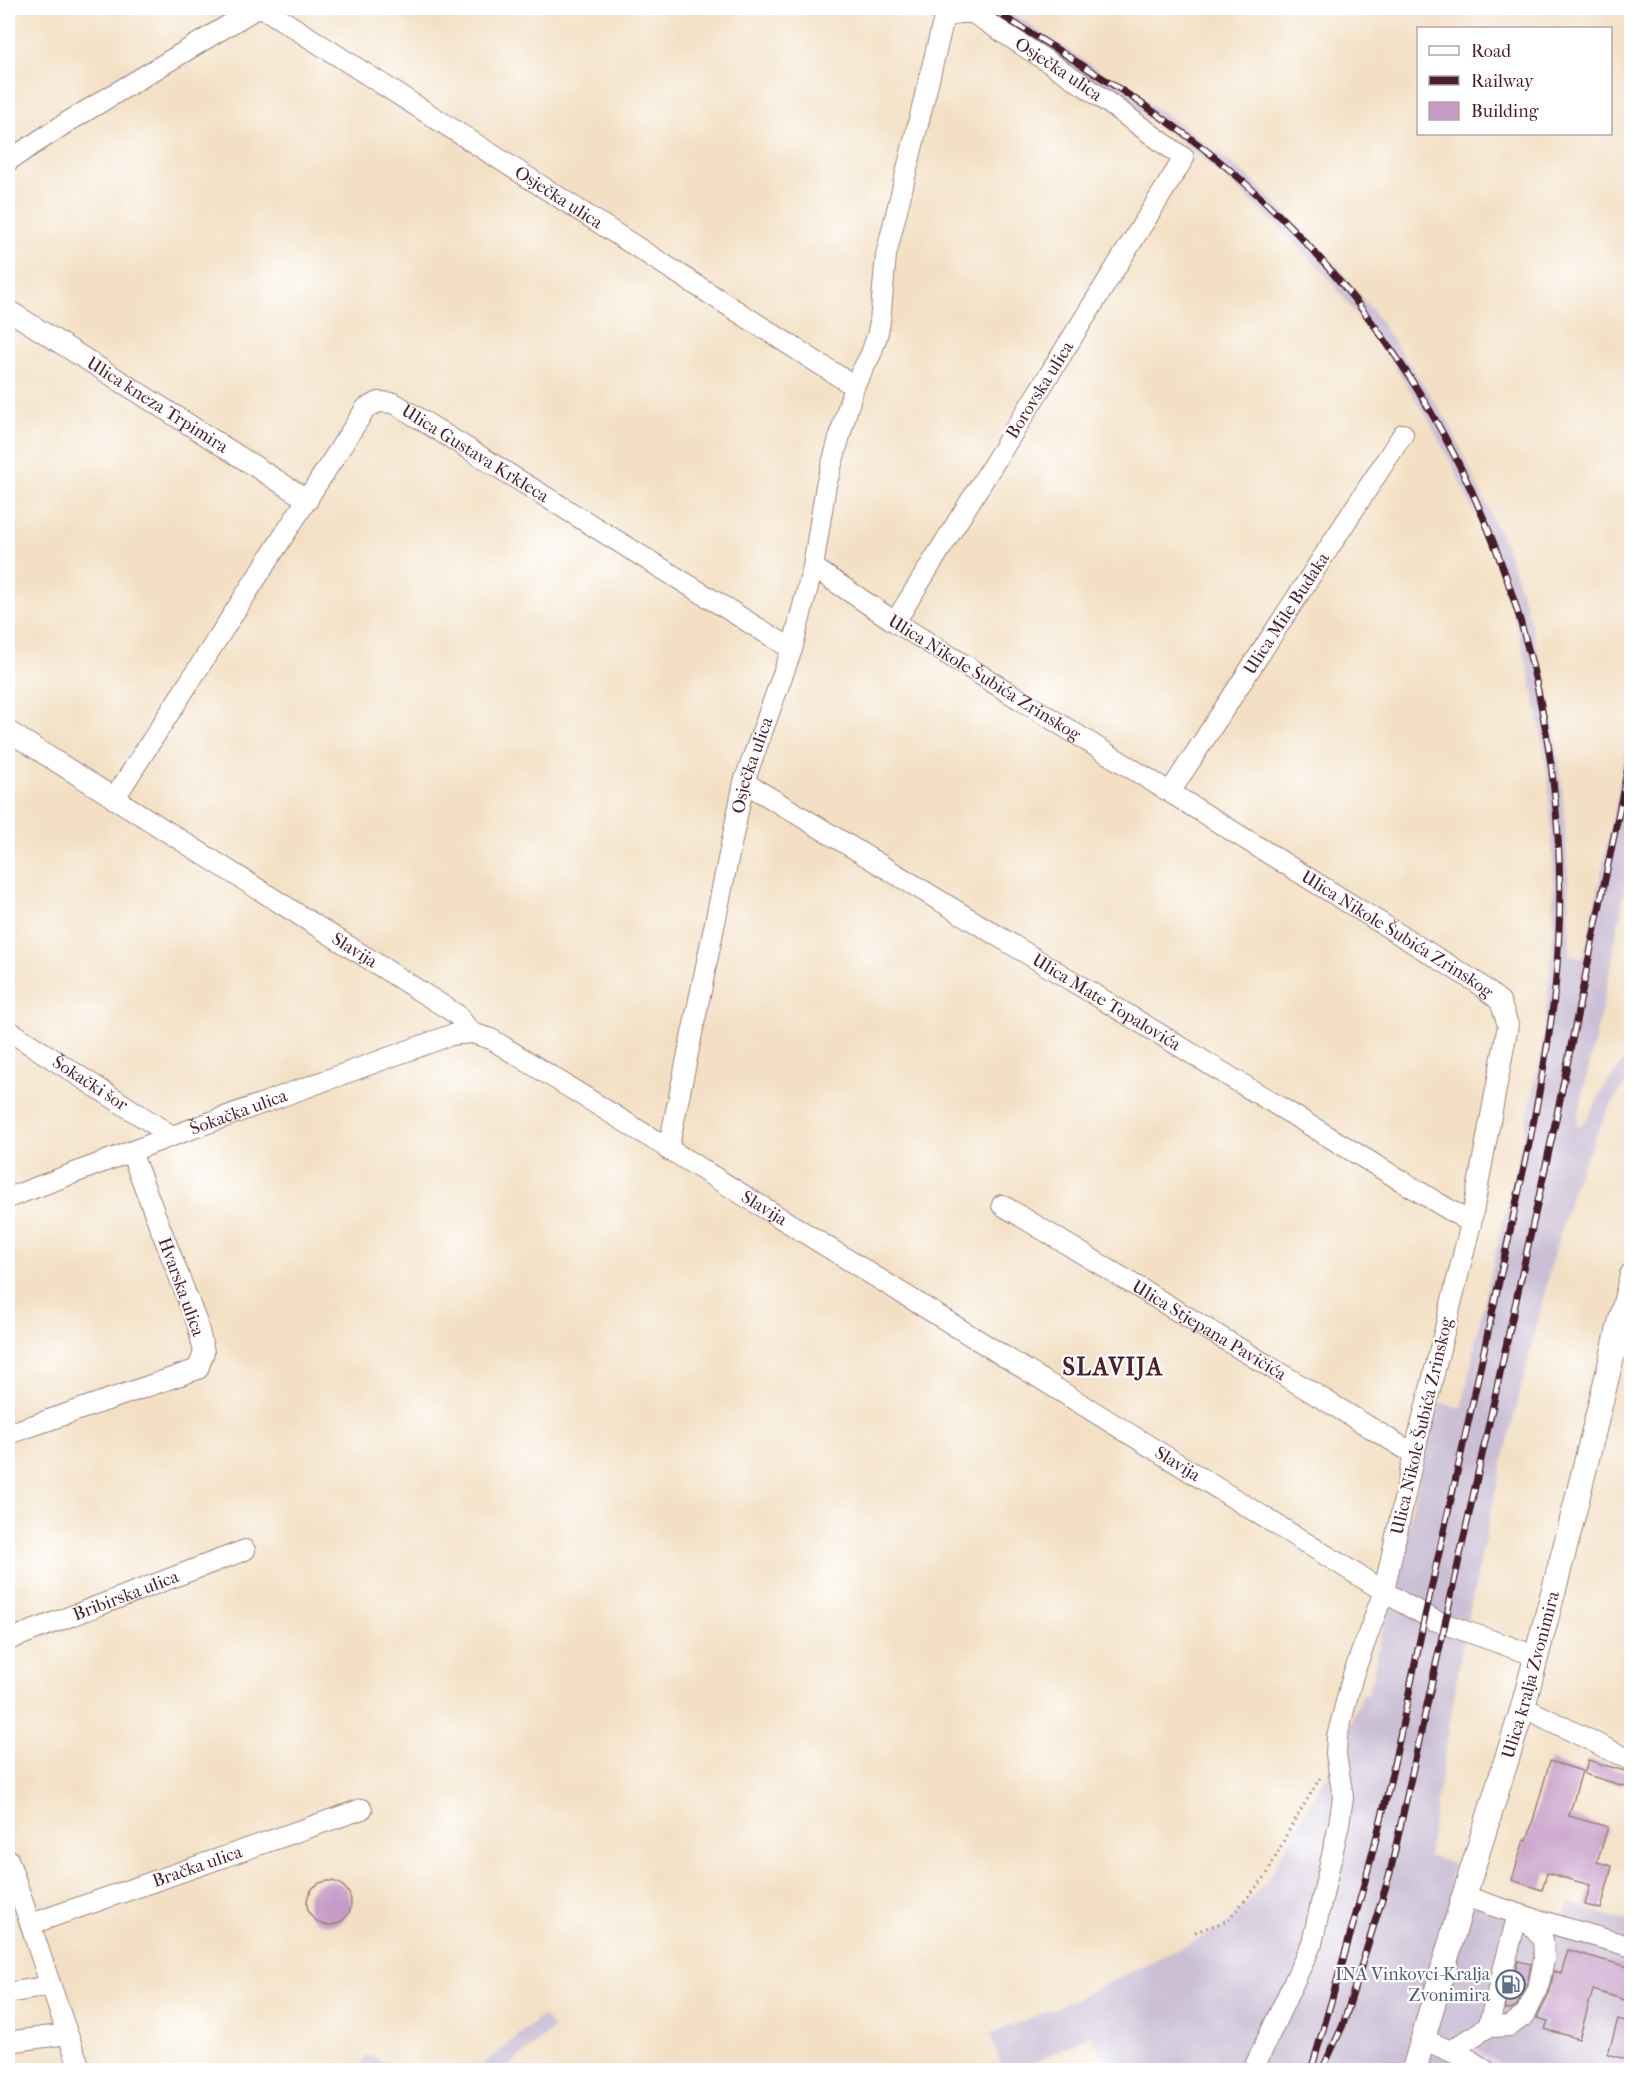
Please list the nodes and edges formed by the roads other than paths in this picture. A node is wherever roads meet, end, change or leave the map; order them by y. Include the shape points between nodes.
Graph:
1 (257, 8) edge
2 (263, 8) edge
3 (1184, 158) joint
4 (8, 161) edge
5 (8, 310) edge
6 (854, 386) junction
7 (1403, 434) dead end
8 (308, 500) junction
9 (813, 567) junction
10 (896, 622) junction
11 (792, 650) junction
12 (8, 731) edge
13 (744, 782) junction
14 (1170, 792) junction
15 (114, 799) junction
16 (8, 1030) edge
17 (472, 1033) junction
18 (172, 1136) junction
19 (668, 1150) junction
20 (131, 1152) junction
21 (8, 1198) edge
22 (1002, 1205) dead end
23 (1470, 1223) junction
24 (1632, 1275) edge
25 (8, 1434) edge
26 (1414, 1454) junction
27 (246, 1550) dead end
28 (1384, 1591) junction
29 (8, 1640) edge
30 (1536, 1656) junction
31 (1523, 1707) junction
32 (1632, 1761) edge
33 (362, 1809) dead end
34 (8, 1859) edge
35 (1464, 1896) junction
36 (1518, 1914) junction
37 (30, 1924) junction
38 (1632, 1947) edge
39 (49, 1986) junction
40 (8, 1993) edge
41 (1488, 2027) junction
42 (67, 2034) junction
43 (1423, 2039) junction
44 (8, 2042) edge
45 (1450, 2051) junction
46 (81, 2070) edge
47 (1253, 2070) edge
48 (1414, 2070) edge
49 (1485, 2070) edge

1 - 4 street
2 - 6 street, Osječka ulica
3 - 6 street, Osječka ulica via 1086,86 973,13 948,16 943,22 886,255 877,336
3 - 10 street, Borovska ulica
5 - 8 street, Ulica kneza Trpimira
6 - 9 street, Osječka ulica via 826,485
7 - 14 street, Ulica Mile Budaka
8 - 11 street, Ulica Gustava Krkleca via 366,408 379,402 394,403
8 - 15 street, Ulica Gustava Krkleca
9 - 10 street, Ulica Nikole Šubića Zrinskog
9 - 11 street, Osječka ulica
10 - 14 street, Ulica Nikole Šubića Zrinskog
11 - 13 street, Osječka ulica
12 - 15 street, Slavija
13 - 19 street, Osječka ulica
13 - 23 street, Ulica Mate Topalovića
14 - 23 street, Ulica Nikole Šubića Zrinskog via 1476,982 1500,1001 1508,1025
15 - 17 street, Slavija via 456,1014
16 - 18 street, Šokački šor
17 - 18 street, Šokačka ulica via 451,1035
17 - 19 street, Slavija via 490,1039
18 - 20 street, Šokačka ulica
19 - 28 street, Slavija
20 - 21 street, Šokačka ulica
20 - 25 street, Hvarska ulica via 197,1323 204,1352 198,1369
22 - 26 street, Ulica Stjepana Pavičića
23 - 26 street, Ulica Nikole Šubića Zrinskog
24 - 30 main road, Ulica kralja Zvonimira
26 - 28 street, Ulica Nikole Šubića Zrinskog
27 - 29 street, Bribirska ulica
28 - 30 street, Slavija via 1434,1620
28 - 47 street, Ulica Nikole Šubića Zrinskog via 1353,1675 1337,1737 1343,1797 1312,1943
30 - 31 main road, Ulica kralja Zvonimira
31 - 32 street
31 - 35 main road, Ulica kralja Zvonimira
33 - 37 street, Bračka ulica
34 - 37 street
35 - 36 street
35 - 43 main road, Ulica kralja Zvonimira
36 - 38 street
36 - 41 street
36 - 41 street via 1543,1939 1538,1989 1525,2015 1510,2026
37 - 39 street
39 - 40 street
39 - 42 street
41 - 45 street
42 - 44 street
42 - 46 street
43 - 45 street
43 - 48 main road, Ulica kralja Zvonimira
45 - 49 street

